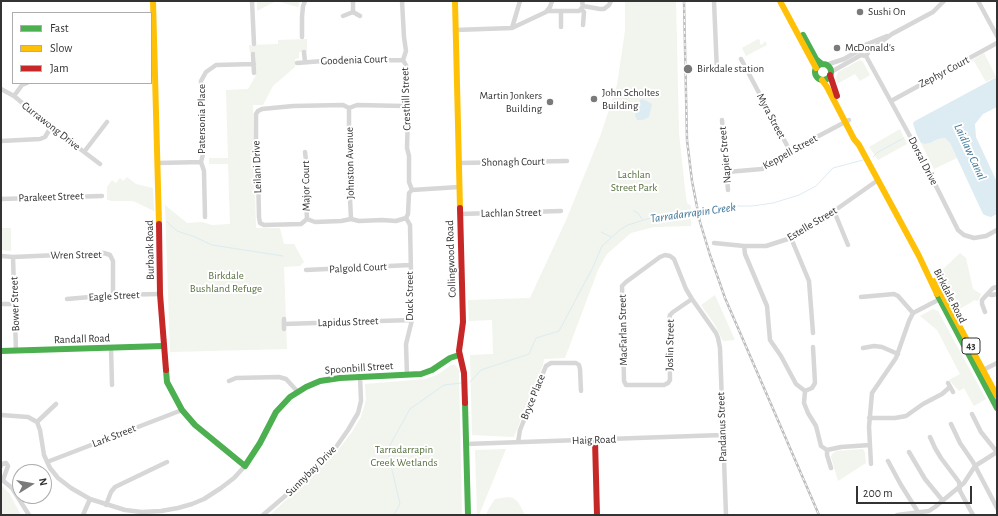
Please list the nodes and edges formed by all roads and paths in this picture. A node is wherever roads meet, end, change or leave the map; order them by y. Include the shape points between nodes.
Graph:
1 (153, 1) edge
2 (252, 1) edge
3 (305, 1) edge
4 (353, 1) edge
5 (402, 1) edge
6 (454, 1) edge
7 (520, 1) edge
8 (552, 1) edge
9 (611, 1) edge
10 (714, 1) edge
11 (780, 1) edge
12 (944, 1) edge
13 (978, 1) edge
14 (582, 5) edge
15 (548, 11) junction
16 (561, 11) junction
17 (353, 12) junction
18 (343, 16) dead end
19 (360, 16) dead end
20 (583, 25) dead end
21 (561, 27) dead end
22 (512, 28) junction
23 (795, 28) junction
24 (455, 30) junction
25 (892, 34) junction
26 (997, 36) edge
27 (302, 37) dead end
28 (997, 43) edge
29 (254, 44) dead end
30 (866, 46) junction
31 (304, 52) dead end
32 (864, 53) junction
33 (253, 54) dead end
34 (741, 59) dead end
35 (403, 60) junction
36 (305, 62) junction
37 (297, 63) dead end
38 (254, 64) junction
39 (824, 65) junction
40 (816, 68) junction
41 (717, 72) dead end
42 (254, 73) dead end
43 (830, 74) junction
44 (153, 77) edge
45 (822, 80) junction
46 (24, 84) edge
47 (1, 89) edge
48 (14, 96) junction
49 (891, 101) junction
50 (404, 106) junction
51 (349, 108) junction
52 (722, 120) dead end
53 (847, 121) junction
54 (107, 122) dead end
55 (51, 127) junction
56 (1, 141) edge
57 (790, 151) junction
58 (84, 152) junction
59 (306, 152) dead end
60 (567, 161) dead end
61 (201, 162) junction
62 (158, 163) junction
63 (459, 163) junction
64 (100, 164) dead end
65 (727, 172) junction
66 (878, 180) junction
67 (459, 188) junction
68 (412, 190) junction
69 (728, 190) dead end
70 (102, 196) dead end
71 (1, 199) edge
72 (561, 211) dead end
73 (834, 211) junction
74 (460, 214) junction
75 (205, 217) dead end
76 (406, 218) junction
77 (307, 219) junction
78 (351, 219) junction
79 (997, 230) edge
80 (791, 238) junction
81 (714, 243) dead end
82 (848, 245) dead end
83 (744, 246) junction
84 (1, 256) edge
85 (13, 257) junction
86 (410, 266) junction
87 (306, 270) dead end
88 (997, 286) edge
89 (160, 294) junction
90 (989, 294) junction
91 (997, 294) edge
92 (113, 295) junction
93 (861, 297) dead end
94 (942, 298) junction
95 (67, 299) dead end
96 (692, 299) junction
97 (1, 304) edge
98 (15, 304) junction
99 (985, 312) dead end
100 (913, 313) junction
101 (412, 320) junction
102 (284, 324) dead end
103 (814, 334) dead end
104 (718, 338) joint
105 (163, 346) junction
106 (813, 347) dead end
107 (111, 348) junction
108 (863, 348) dead end
109 (16, 350) junction
110 (1, 351) edge
111 (898, 354) junction
112 (460, 355) junction
113 (997, 363) edge
114 (981, 371) junction
115 (407, 375) junction
116 (360, 376) junction
117 (229, 380) dead end
118 (112, 385) dead end
119 (626, 385) joint
120 (581, 391) dead end
121 (805, 391) junction
122 (298, 392) junction
123 (953, 392) dead end
124 (997, 396) edge
125 (56, 404) dead end
126 (997, 408) edge
127 (182, 410) junction
128 (972, 414) dead end
129 (1, 415) edge
130 (869, 418) junction
131 (37, 422) junction
132 (951, 424) dead end
133 (722, 435) junction
134 (930, 436) dead end
135 (595, 440) junction
136 (518, 442) junction
137 (466, 444) junction
138 (870, 445) junction
139 (827, 450) junction
140 (910, 452) dead end
141 (996, 453) edge
142 (888, 461) dead end
143 (47, 462) junction
144 (166, 462) dead end
145 (871, 464) dead end
146 (1, 466) edge
147 (245, 466) junction
148 (975, 466) junction
149 (831, 468) dead end
150 (2, 480) edge
151 (960, 486) junction
152 (90, 499) junction
153 (943, 501) junction
154 (106, 505) junction
155 (997, 508) edge
156 (918, 512) junction
157 (929, 513) edge
158 (903, 514) edge
159 (29, 515) edge
160 (83, 515) edge
161 (263, 515) edge
162 (468, 515) edge
163 (597, 515) edge
164 (726, 515) edge
165 (897, 515) edge
166 (973, 515) edge

1 - 44 street, Burbank Road
2 - 29 street
3 - 27 street
4 - 17 street
5 - 35 street, Cresthill Street via 406,51
6 - 24 street, Collingwood Road
7 - 22 street
8 - 15 street
9 - 14 street via 604,9
10 - 41 street
11 - 23 street, 43
12 - 25 street via 933,12
13 - 26 street
14 - 16 street via 579,11
14 - 20 street
15 - 16 street
15 - 22 street
16 - 21 street
17 - 18 street
17 - 19 street
22 - 24 street
23 - 39 street, 43
23 - 40 street, 43
24 - 63 street, Collingwood Road
25 - 30 street
25 - 32 street
28 - 49 street, Zephyr Court
30 - 32 street, Dorsal Drive via 868,48
30 - 32 street via 861,46
31 - 36 street, Goodenia Court
32 - 39 street
32 - 43 street
32 - 49 street, Dorsal Drive
33 - 38 street
34 - 57 street, Myra Street
35 - 36 street, Goodenia Court via 349,59
35 - 50 street, Cresthill Street via 407,67 407,100
36 - 37 street, Goodenia Court
38 - 42 street
38 - 61 street, Patersonia Place via 216,65 206,72 201,81
39 - 40 street
39 - 43 street, 43 via 829,68
40 - 45 street, 43 via 816,76
43 - 45 street via 827,79
43 - 53 street, Birkdale Road / 43
44 - 62 street, Burbank Road
45 - 53 street, Birkdale Road / 43
46 - 48 street
47 - 48 street, Currawong Drive
48 - 55 street, Currawong Drive
49 - 79 street, Dorsal Drive via 958,230 974,238 986,236
50 - 51 street, Leilani Drive via 357,104
50 - 68 street, Cresthill Street via 408,110 406,148
51 - 77 street, Leilani Drive via 343,105 293,106 262,109 256,114 259,220 264,225 279,225 301,224
51 - 78 street, Johnston Avenue
52 - 65 street, Napier Street
53 - 57 street, Keppell Street
53 - 66 street, Birkdale Road / 43 via 854,139
54 - 58 street
55 - 56 street via 45,137 40,139
55 - 58 street, Currawong Drive
57 - 65 street, Keppell Street via 762,169
58 - 64 street, Currawong Drive
59 - 77 street, Major Court
60 - 63 street, Shonagh Court
61 - 62 street
61 - 75 street, Patersonia Place via 204,170
62 - 89 street, Burbank Road
63 - 67 street, Collingwood Road
65 - 69 street, Napier Street
66 - 73 street, Estelle Street
66 - 94 street, Birkdale Road / 43
67 - 68 street
67 - 74 street, Collingwood Road
68 - 76 street, Cresthill Street via 409,193
70 - 71 street, Parakeet Street
72 - 74 street, Lachlan Street
73 - 80 street, Estelle Street
73 - 82 street
74 - 112 street, Collingwood Road via 463,311 458,346
76 - 78 street, Leilani Drive via 396,221
76 - 86 street, Duck Street via 410,225
77 - 78 street, Leilani Drive via 315,222
80 - 83 street, Estelle Street via 766,246
80 - 103 street via 809,281
81 - 83 street, Estelle Street
83 - 121 street via 767,306 770,340 796,384
84 - 85 street, Wren Street
85 - 92 street, Wren Street via 104,253 110,255 114,261
85 - 98 street, Bower Street
86 - 87 street, Palgold Court
86 - 101 street, Duck Street
88 - 90 street
89 - 92 street, Eagle Street
89 - 105 street, Burbank Road
90 - 91 street
90 - 99 street via 982,300
92 - 95 street, Eagle Street
93 - 100 street via 894,294
94 - 100 street
94 - 114 street, Birkdale Road / 43
96 - 104 street, MacFarlan Street
96 - 119 street, Joslin Street via 670,315 668,383
96 - 119 street, MacFarlan Street via 674,259 665,254 622,286
97 - 98 street
98 - 109 street, Bower Street
100 - 111 street
101 - 102 street, Lapidus Street
101 - 115 street, Duck Street via 406,344
104 - 133 street, Pandanus Street
105 - 107 street, Randall Road
105 - 127 street, Burbank Road via 168,382
106 - 121 street via 815,383 812,388
107 - 109 street, Randall Road
107 - 118 street
108 - 111 street via 882,347
109 - 110 street, Randall Road
111 - 130 street via 872,393
112 - 115 street, Spoonbill Street via 450,358 432,370
112 - 137 street, Collingwood Road via 464,373
113 - 114 street
114 - 124 street, Birkdale Road / 43
114 - 126 street, Birkdale Road / 43
115 - 116 street, Spoonbill Street
116 - 122 street, Spoonbill Street via 325,380
116 - 161 street, Sunnybay Drive via 361,401 358,413 348,430 334,450 312,473
117 - 122 street via 279,377 286,379
120 - 136 street, Bryce Place via 579,365 551,363 546,366 520,430
121 - 139 street via 804,403 816,426 821,446
122 - 147 street, Spoonbill Street via 284,402 276,412
123 - 130 street via 949,385 942,394 906,416
125 - 131 street
127 - 143 street, Lark Street
127 - 147 street, Burbank Road via 195,425
128 - 141 street
129 - 131 street via 28,418
130 - 138 street
131 - 143 street, Spoonbill Street
132 - 148 street
133 - 135 street, Haig Road
133 - 164 street, Pandanus Street
134 - 151 street via 936,451
135 - 136 street, Haig Road
135 - 163 street
136 - 137 street, Haig Road
137 - 162 street, Collingwood Road
138 - 139 street
138 - 145 street
139 - 149 street
140 - 153 street via 925,479
141 - 148 street
142 - 156 street
143 - 152 street, Spoonbill Street via 58,478
144 - 154 street via 115,487
146 - 150 street via 6,463 8,466
147 - 154 street, Spoonbill Street via 213,494 178,508 142,512
148 - 151 street
148 - 155 street
150 - 159 street via 12,488
151 - 153 street
151 - 166 street via 960,491
152 - 154 street, Spoonbill Street
152 - 160 street
153 - 157 street
156 - 157 street
156 - 158 street
158 - 165 street

